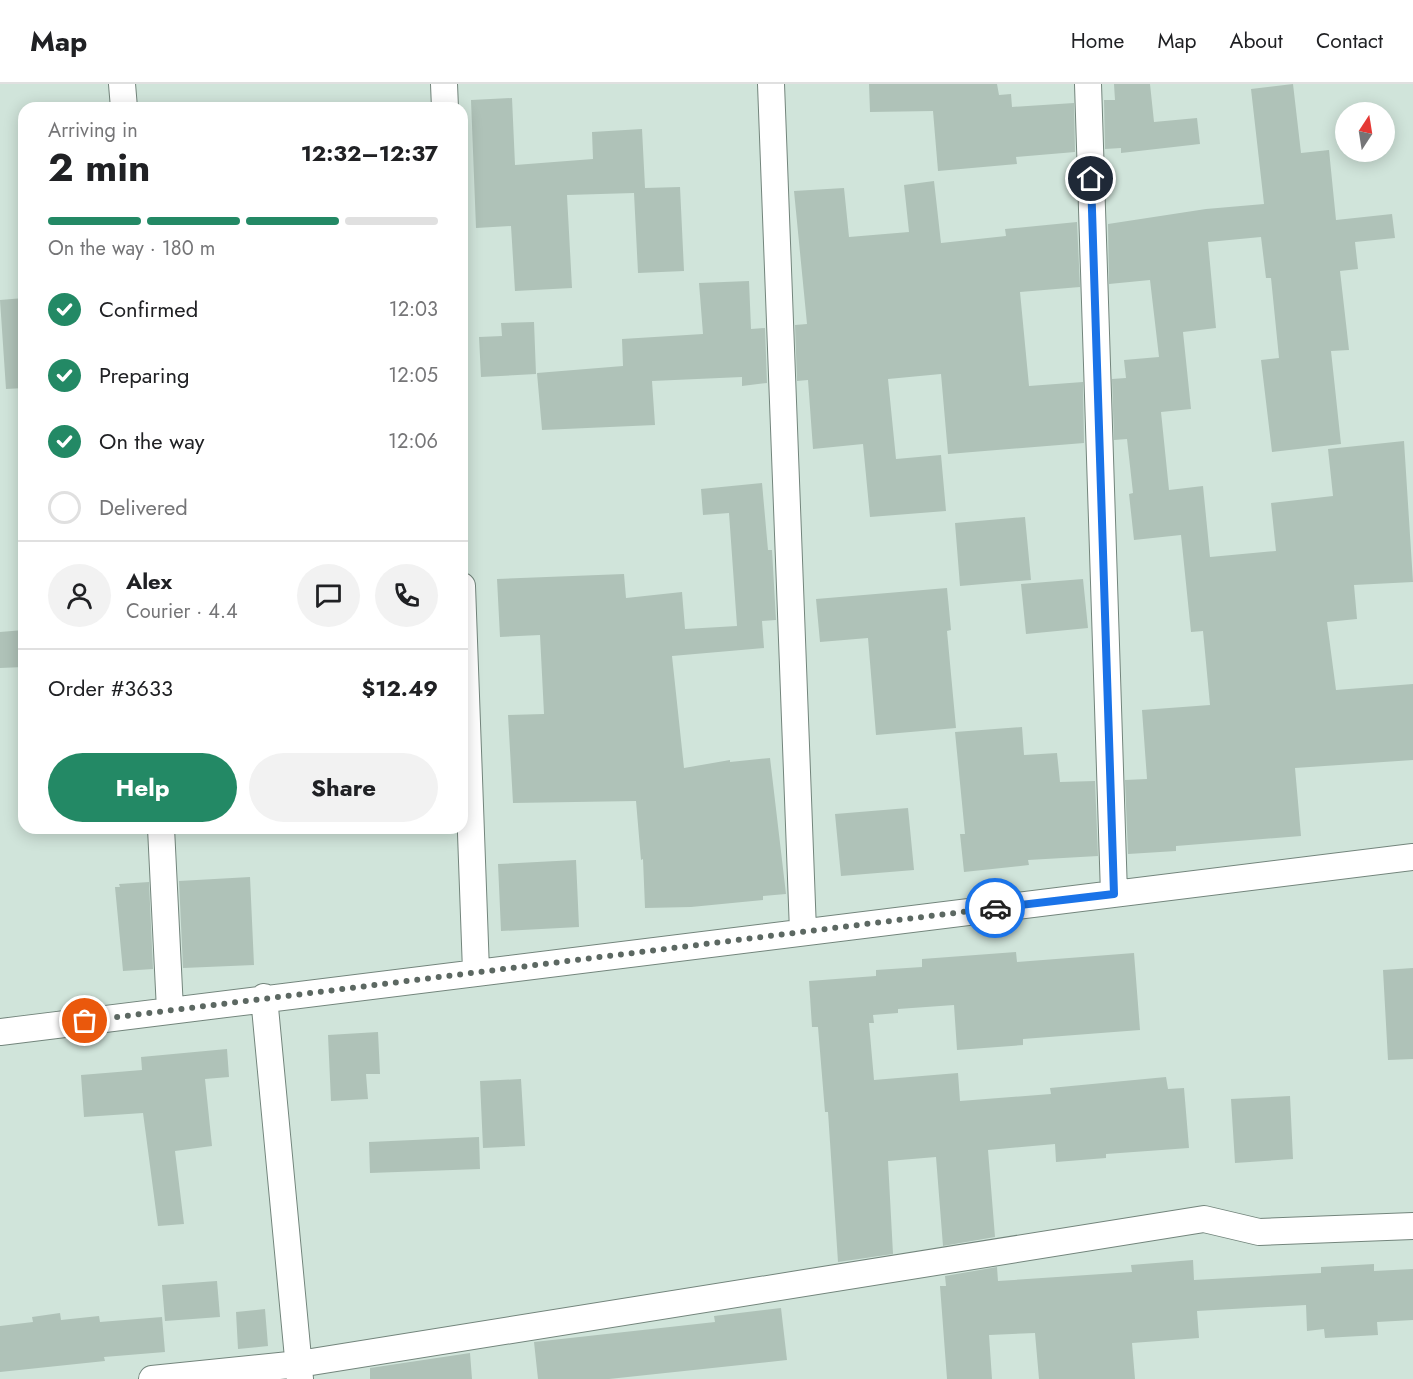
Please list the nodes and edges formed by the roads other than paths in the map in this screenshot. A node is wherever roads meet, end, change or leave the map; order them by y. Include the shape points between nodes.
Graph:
1 (123, 84) edge
2 (444, 84) edge
3 (771, 84) edge
4 (1088, 84) edge
5 (124, 102) edge
6 (445, 102) edge
7 (468, 751) edge
8 (161, 834) edge
9 (1413, 857) edge
10 (1114, 894) junction
11 (803, 932) junction
12 (476, 971) junction
13 (264, 997) junction
14 (170, 1010) junction
15 (0, 1032) edge
16 (1413, 1226) edge
17 (299, 1371) edge
18 (152, 1379) edge

1 - 5 street
2 - 6 street
3 - 11 street
4 - 10 street
7 - 12 street
8 - 14 street
9 - 10 street
10 - 11 street
11 - 12 street
12 - 13 street
13 - 14 street
13 - 17 street
14 - 15 street
16 - 17 street via 1258,1232 1204,1220
17 - 18 street

